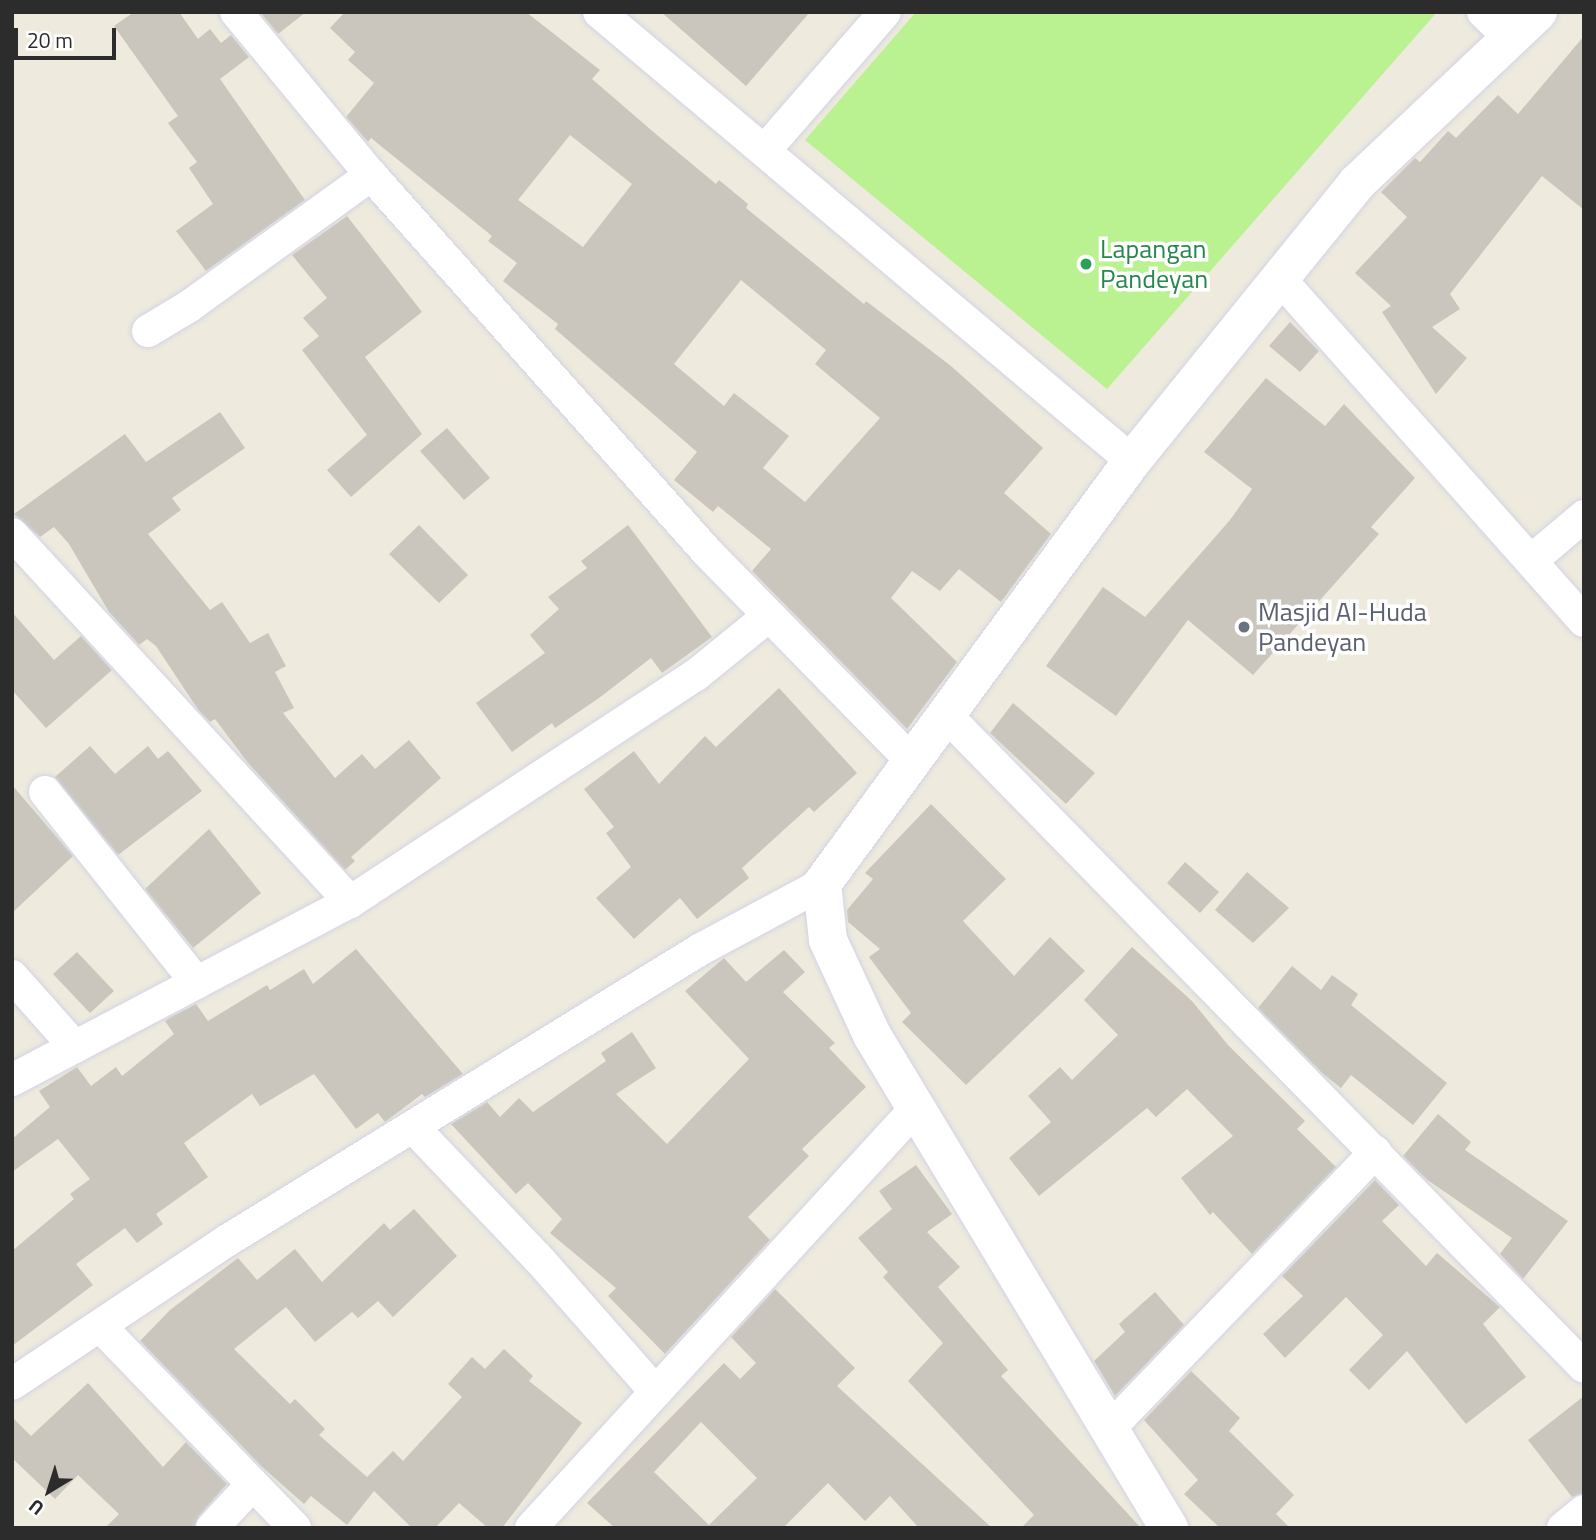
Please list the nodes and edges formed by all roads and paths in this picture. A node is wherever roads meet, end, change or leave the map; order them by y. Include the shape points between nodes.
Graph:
1 (236, 12) edge
2 (599, 12) edge
3 (885, 12) edge
4 (1483, 12) edge
5 (1538, 12) edge
6 (1511, 38) junction
7 (766, 149) junction
8 (371, 175) junction
9 (1281, 279) junction
10 (148, 331) dead end
11 (1132, 461) junction
12 (1584, 516) edge
13 (12, 534) edge
14 (1532, 560) junction
15 (767, 617) junction
16 (1584, 621) edge
17 (948, 717) junction
18 (913, 762) junction
19 (45, 792) dead end
20 (822, 884) junction
21 (350, 902) junction
22 (12, 976) edge
23 (197, 983) junction
24 (75, 1047) junction
25 (12, 1080) edge
26 (917, 1107) junction
27 (414, 1128) junction
28 (1376, 1152) junction
29 (101, 1327) junction
30 (1584, 1367) edge
31 (12, 1384) edge
32 (655, 1391) junction
33 (1110, 1428) junction
34 (251, 1486) junction
35 (1584, 1511) edge
36 (212, 1528) edge
37 (295, 1528) edge
38 (531, 1528) edge
39 (1169, 1528) edge
40 (1563, 1528) edge

1 - 8 street
2 - 7 street
3 - 7 street
4 - 6 street
5 - 6 street
6 - 9 street via 1357,183
7 - 11 street
8 - 10 street
8 - 15 street
9 - 11 street
9 - 14 street
11 - 17 street
12 - 14 street
13 - 21 street
14 - 16 street
15 - 18 street
15 - 21 street via 696,675
17 - 18 street
17 - 28 street
18 - 20 street
19 - 23 street
20 - 26 street via 828,940 841,971 872,1035
20 - 27 street via 701,949
21 - 23 street
22 - 24 street
23 - 24 street
24 - 25 street
26 - 32 street
26 - 33 street
27 - 29 street via 228,1240
27 - 32 street via 538,1258
28 - 30 street
28 - 33 street
29 - 31 street
29 - 34 street
32 - 38 street
33 - 39 street
34 - 36 street
34 - 37 street
35 - 40 street

